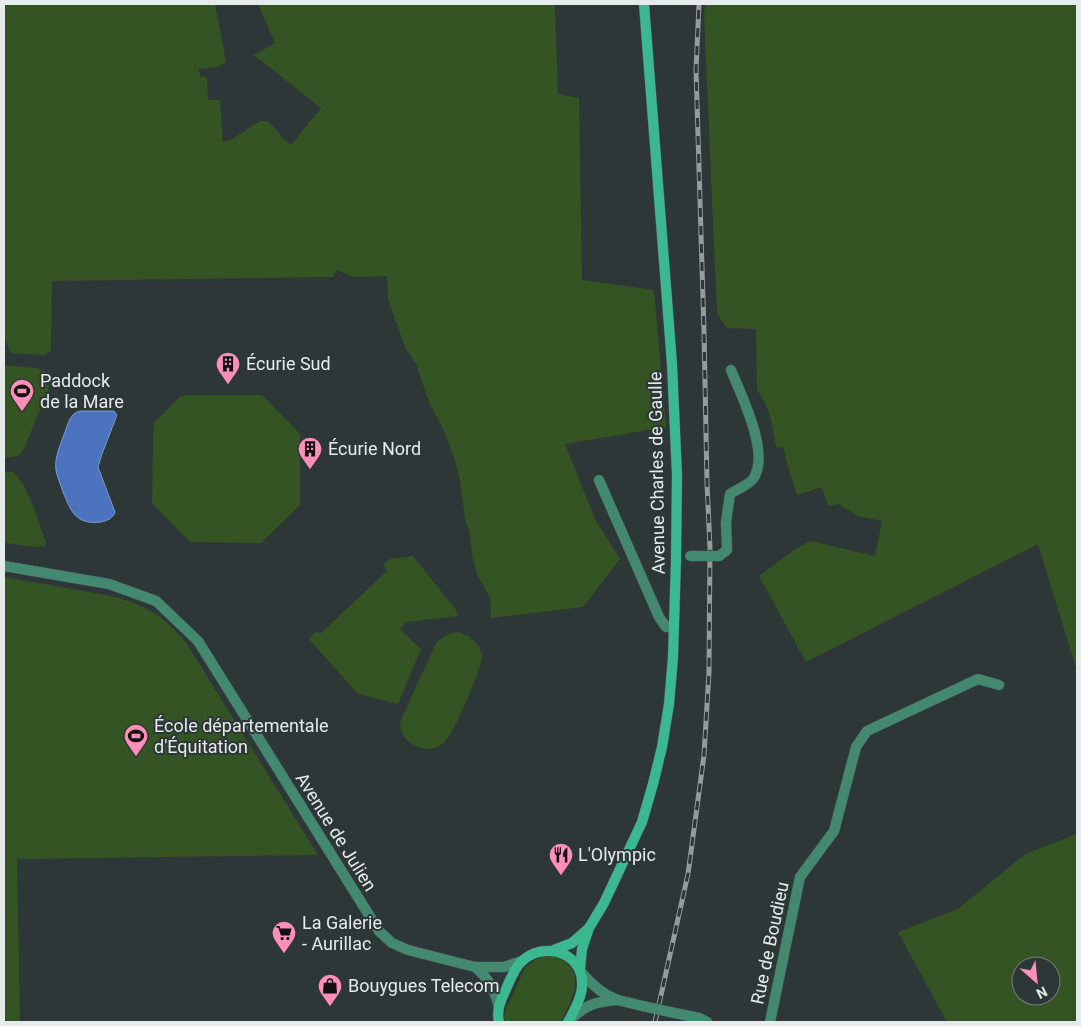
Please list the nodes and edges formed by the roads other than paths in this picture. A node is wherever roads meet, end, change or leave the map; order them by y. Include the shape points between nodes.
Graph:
1 (644, 4) edge
2 (731, 370) dead end
3 (599, 480) dead end
4 (676, 560) junction
5 (4, 566) edge
6 (673, 628) junction
7 (999, 685) dead end
8 (590, 928) junction
9 (554, 950) junction
10 (522, 961) junction
11 (474, 967) junction
12 (580, 970) junction
13 (618, 1000) junction
14 (499, 1007) junction
15 (569, 1021) edge
16 (499, 1022) edge
17 (707, 1022) edge
18 (770, 1022) edge

1 - 4 main road, Avenue Charles de Gaulle via 672,364 677,475
2 - 4 street, bridge via 754,426 759,463 753,480 730,494 727,550 719,556 690,556
3 - 6 street via 659,617 666,628
4 - 6 main road, Avenue Charles de Gaulle
5 - 11 street, Avenue de Julien via 109,584 156,601 198,641 379,931 392,943 408,950
6 - 8 main road, Avenue Charles de Gaulle via 669,704 653,784 642,822
7 - 18 street, Rue de Boudieu via 978,679 867,731 856,747 834,831 800,877
8 - 9 main road, Avenue Charles de Gaulle via 572,943
8 - 12 main road, Avenue Charles de Gaulle via 582,949
9 - 10 main road, Avenue Charles de Gaulle via 531,955
9 - 12 main road via 570,958
10 - 11 street, Avenue de Julien via 504,967
10 - 14 main road via 514,971
11 - 14 street via 488,980
12 - 13 street via 601,992
12 - 15 main road, Avenue Charles de Gaulle via 580,995
13 - 15 street via 588,1006
13 - 17 street, bridge
14 - 16 main road

